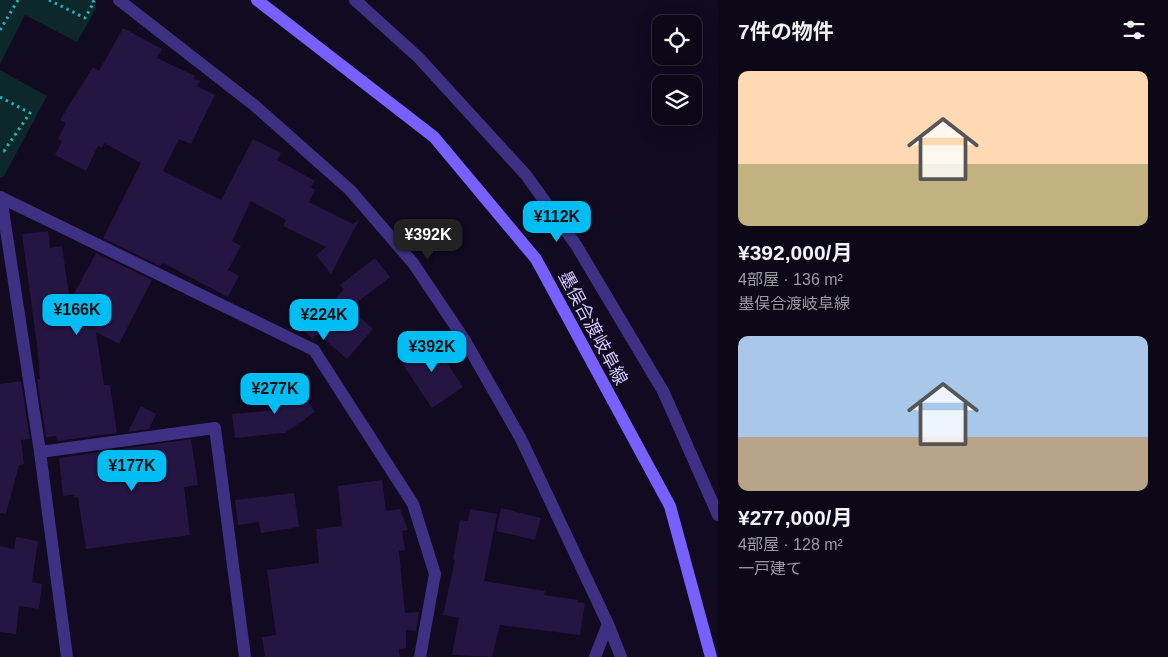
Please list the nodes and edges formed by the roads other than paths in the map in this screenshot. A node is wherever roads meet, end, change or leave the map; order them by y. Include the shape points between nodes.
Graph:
1 (119, 0) edge
2 (257, 0) edge
3 (355, 0) edge
4 (0, 197) edge
5 (40, 452) junction
6 (718, 515) edge
7 (608, 624) junction
8 (68, 657) edge
9 (246, 657) edge
10 (420, 657) edge
11 (595, 657) edge
12 (620, 657) edge
13 (710, 657) edge

1 - 7 street via 254,105 350,190 413,263 464,339 521,439
2 - 13 main road, 墨俣合渡岐阜線 via 434,137 536,259 670,506
3 - 6 street via 418,57 526,175 576,245 663,391
4 - 5 street
4 - 10 street via 314,350 413,504 435,574
5 - 8 street
5 - 9 street via 215,428
7 - 11 street
7 - 12 street

